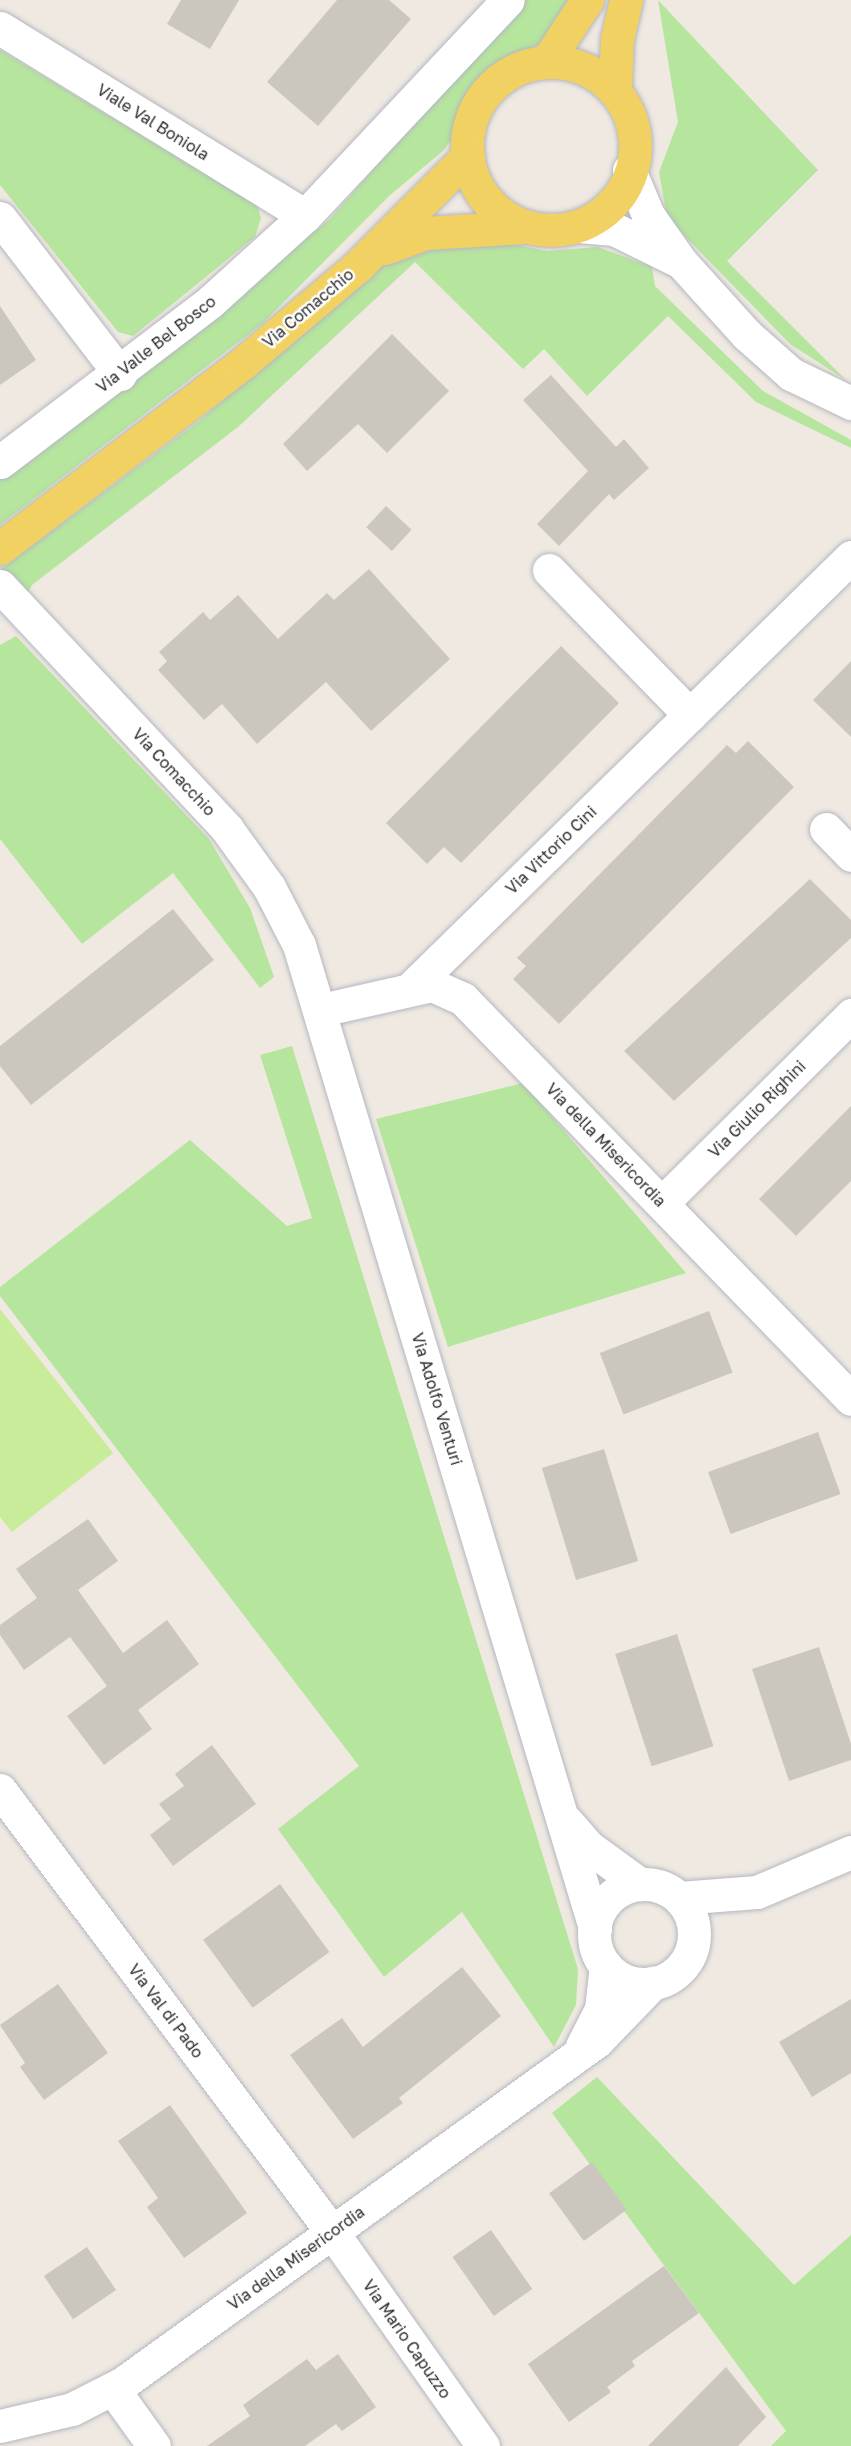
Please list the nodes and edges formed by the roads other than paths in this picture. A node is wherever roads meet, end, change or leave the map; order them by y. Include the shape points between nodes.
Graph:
1 (508, 0) edge
2 (587, 0) edge
3 (626, 0) edge
4 (0, 28) edge
5 (547, 61) junction
6 (615, 90) junction
7 (468, 156) junction
8 (630, 170) junction
9 (305, 216) junction
10 (0, 218) edge
11 (530, 226) junction
12 (579, 226) junction
13 (681, 262) junction
14 (359, 265) junction
15 (120, 374) junction
16 (851, 403) edge
17 (0, 462) edge
18 (0, 548) edge
19 (851, 557) edge
20 (549, 570) dead end
21 (0, 586) edge
22 (690, 715) junction
23 (826, 829) dead end
24 (851, 855) edge
25 (412, 986) junction
26 (317, 996) junction
27 (851, 1015) edge
28 (662, 1203) junction
29 (851, 1399) edge
30 (0, 1790) edge
31 (562, 1816) junction
32 (851, 1852) edge
33 (640, 1884) junction
34 (757, 1892) junction
35 (679, 1898) junction
36 (595, 1928) junction
37 (690, 1954) junction
38 (606, 1966) junction
39 (654, 1983) junction
40 (576, 2055) junction
41 (332, 2232) junction
42 (113, 2389) junction
43 (0, 2426) edge
44 (154, 2446) edge
45 (483, 2446) edge

1 - 9 street
2 - 5 main road
3 - 6 main road via 617,39
4 - 9 street, Viale Val Boniola
5 - 6 main road, Via Comacchio via 585,67
5 - 7 main road, Via Comacchio via 527,63 500,77 474,107 466,134
6 - 8 main road, Via Comacchio via 631,118 636,152
7 - 11 main road, Via Comacchio via 470,173 484,200 501,215
7 - 14 main road, Via Comacchio
8 - 12 main road, Via Comacchio via 612,205
8 - 13 street via 648,215
9 - 15 street, Via Valle Bel Bosco
10 - 15 street
11 - 12 main road, Via Comacchio via 559,231
11 - 14 main road, Via Comacchio via 426,233 391,244
12 - 13 street via 614,229
13 - 16 street via 768,356 812,387
14 - 18 main road, Via Comacchio via 160,430
15 - 17 street, Via Valle Bel Bosco
19 - 22 street, Via Vittorio Cini
20 - 22 street
21 - 26 street, Via Comacchio via 234,838 269,887
22 - 25 street, Via Vittorio Cini
23 - 24 street
25 - 26 street, Via della Misericordia
25 - 28 street, Via della Misericordia via 447,988 463,999
26 - 31 street, Via Adolfo Venturi
27 - 28 street, Via Giulio Righini
28 - 29 street, Via della Misericordia
30 - 41 street, Via Val di Pado
31 - 33 street, Via Adolfo Venturi via 590,1848
31 - 36 street, Via Adolfo Venturi
32 - 34 street, Via della Misericordia
33 - 35 street via 656,1885
33 - 36 street via 611,1896
34 - 35 street, Via della Misericordia
34 - 37 street, Via della Misericordia
35 - 37 street via 694,1930
36 - 38 street, Via della Misericordia
37 - 39 street, Via della Misericordia via 676,1973
38 - 39 street via 632,1983
38 - 40 street, Via della Misericordia via 601,2009
39 - 40 street, Via della Misericordia via 615,2025
40 - 41 street, Via della Misericordia
41 - 42 street, Via della Misericordia
41 - 45 street, Via Mario Capuzzo
42 - 43 street, Via della Misericordia via 72,2409
42 - 44 street

